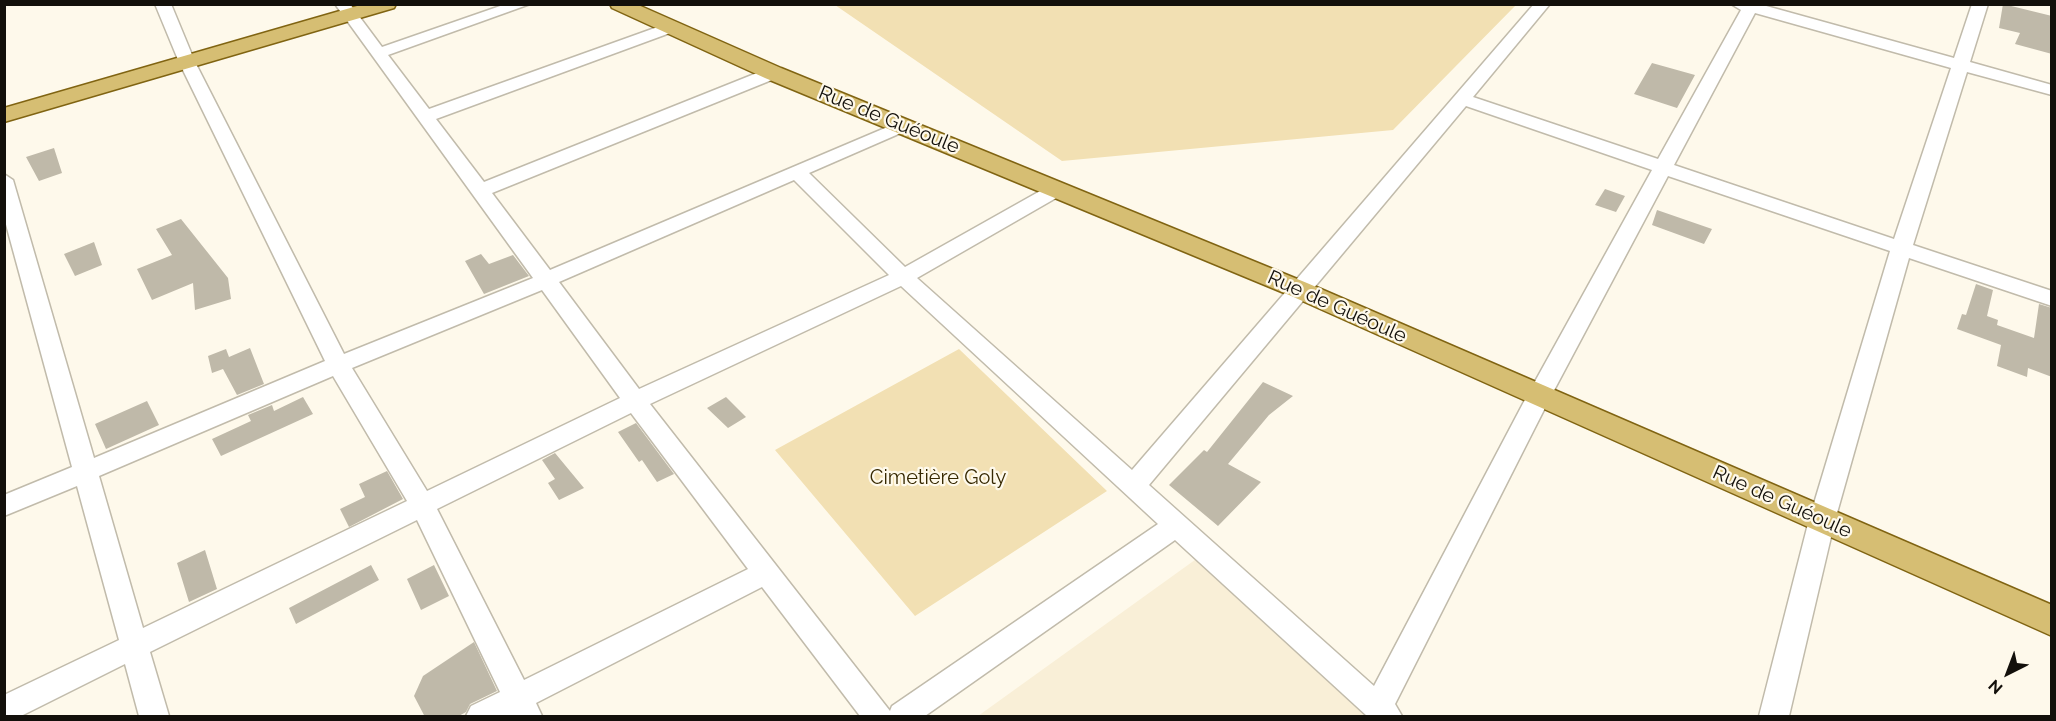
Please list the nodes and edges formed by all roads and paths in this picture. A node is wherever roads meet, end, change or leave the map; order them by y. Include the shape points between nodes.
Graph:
1 (163, 4) edge
2 (387, 4) edge
3 (524, 4) edge
4 (619, 4) edge
5 (1543, 4) edge
6 (1980, 4) edge
7 (1747, 6) edge
8 (346, 10) edge
9 (672, 27) junction
10 (379, 53) junction
11 (188, 62) junction
12 (1960, 66) junction
13 (773, 73) junction
14 (2052, 90) edge
15 (1461, 99) junction
16 (4, 116) edge
17 (423, 117) junction
18 (904, 125) junction
19 (1662, 168) junction
20 (798, 173) junction
21 (4, 180) edge
22 (1056, 190) junction
23 (479, 191) junction
24 (1901, 249) junction
25 (903, 277) junction
26 (546, 280) junction
27 (1298, 289) junction
28 (2052, 299) edge
29 (338, 365) junction
30 (1539, 396) junction
31 (635, 401) junction
32 (87, 471) junction
33 (1132, 486) junction
34 (422, 504) junction
35 (4, 506) edge
36 (1822, 520) junction
37 (1175, 526) junction
38 (767, 572) junction
39 (2052, 621) edge
40 (135, 647) junction
41 (522, 707) edge
42 (4, 710) edge
43 (1382, 712) edge
44 (154, 717) edge
45 (481, 717) edge
46 (877, 717) edge
47 (902, 717) edge
48 (1774, 717) edge

1 - 11 street
2 - 8 main road
3 - 10 street
4 - 9 main road, Rue de Guéoule
5 - 15 street
6 - 12 street
7 - 12 street
7 - 19 street
8 - 10 street
8 - 11 main road
9 - 13 main road, Rue de Guéoule
9 - 17 street
10 - 17 street
11 - 16 main road
11 - 29 street
12 - 14 street
12 - 24 street
13 - 18 main road, Rue de Guéoule
13 - 23 street
15 - 19 street
15 - 27 street
17 - 23 street
18 - 20 street
18 - 22 main road, Rue de Guéoule
19 - 24 street
19 - 30 street
20 - 25 street
20 - 26 street
21 - 32 street
22 - 25 street
22 - 27 main road, Rue de Guéoule
23 - 26 street
24 - 28 street
24 - 36 street
25 - 31 street
25 - 33 street
26 - 29 street
26 - 31 street
27 - 30 main road, Rue de Guéoule
27 - 33 street
29 - 32 street
29 - 34 street
30 - 36 main road, Rue de Guéoule
30 - 43 street
31 - 34 street
31 - 38 street
32 - 35 street
32 - 40 street
33 - 37 street
34 - 40 street
34 - 41 street
36 - 39 main road, Rue de Guéoule
36 - 48 street
37 - 43 street
37 - 47 street
38 - 41 street
38 - 46 street
40 - 42 street
40 - 44 street
41 - 45 street

